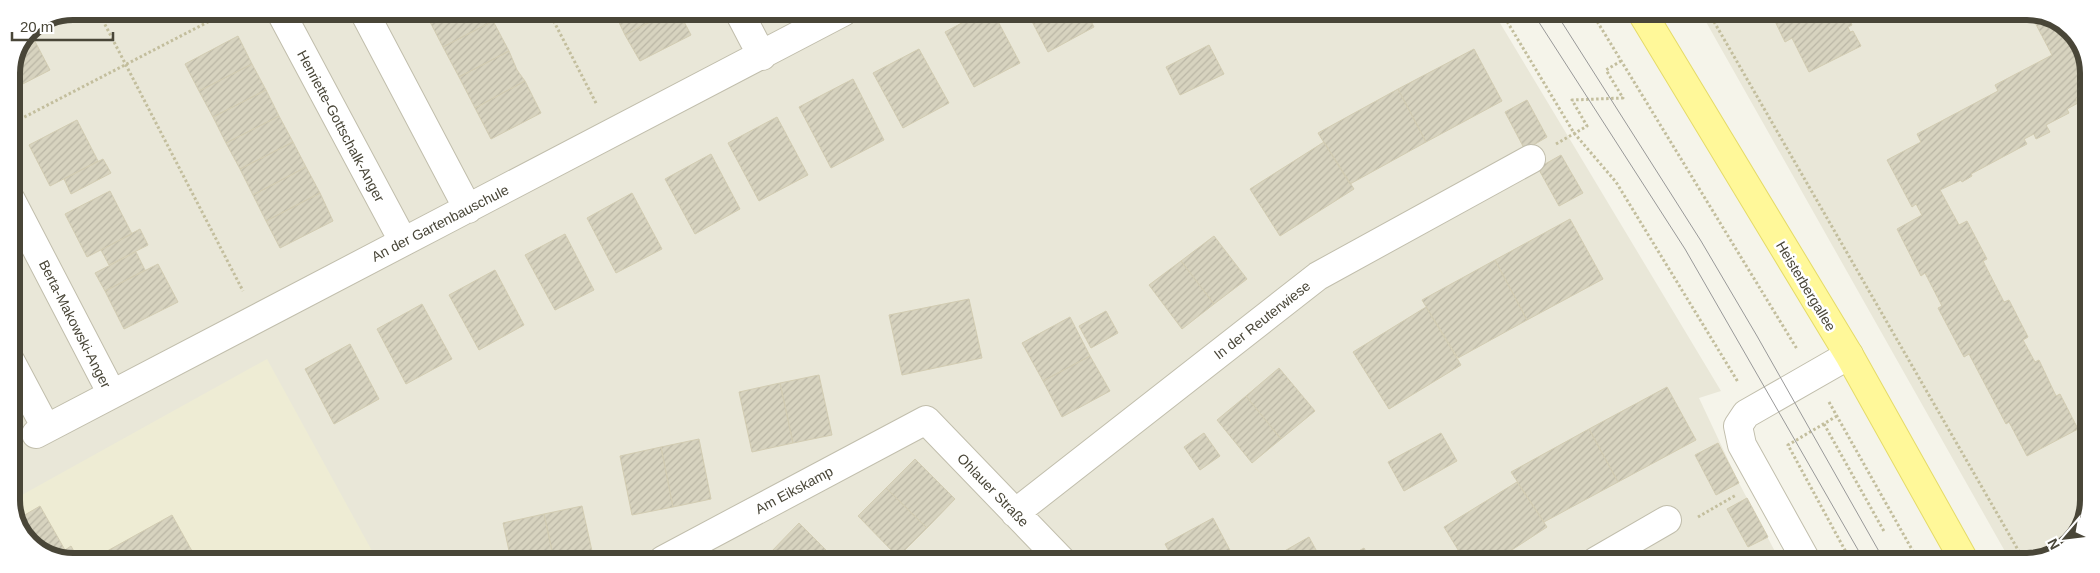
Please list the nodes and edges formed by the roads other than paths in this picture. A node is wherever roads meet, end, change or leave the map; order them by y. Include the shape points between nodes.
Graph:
1 (284, 20) edge
2 (368, 20) edge
3 (743, 20) edge
4 (822, 20) edge
5 (1646, 20) edge
6 (762, 56) junction
7 (1541, 153) road end
8 (468, 208) junction
9 (20, 217) edge
10 (403, 241) junction
11 (1848, 355) junction
12 (20, 383) edge
13 (112, 394) junction
14 (926, 420) joint
15 (1015, 514) junction
16 (1667, 520) dead end
17 (676, 553) edge
18 (1054, 553) edge
19 (1610, 553) edge
20 (1802, 553) edge
21 (1960, 553) edge

1 - 10 street, Henriette-Gottschalk-Anger
2 - 8 street
3 - 6 street
4 - 6 street, An der Gartenbauschule
5 - 11 main road, Heisterbergallee
6 - 8 street, An der Gartenbauschule
7 - 15 street, In der Reuterwiese via 1318,276
8 - 10 street, An der Gartenbauschule
9 - 13 street, Berta-Makowski-Anger
10 - 13 street, An der Gartenbauschule
11 - 20 street via 1746,414 1738,426 1742,445
11 - 21 main road, Heisterbergallee
12 - 13 street, An der Gartenbauschule via 41,431
14 - 15 street, Ohlauer Straße
14 - 17 street, Am Eikskamp
15 - 18 street, Ohlauer Straße
16 - 19 street

